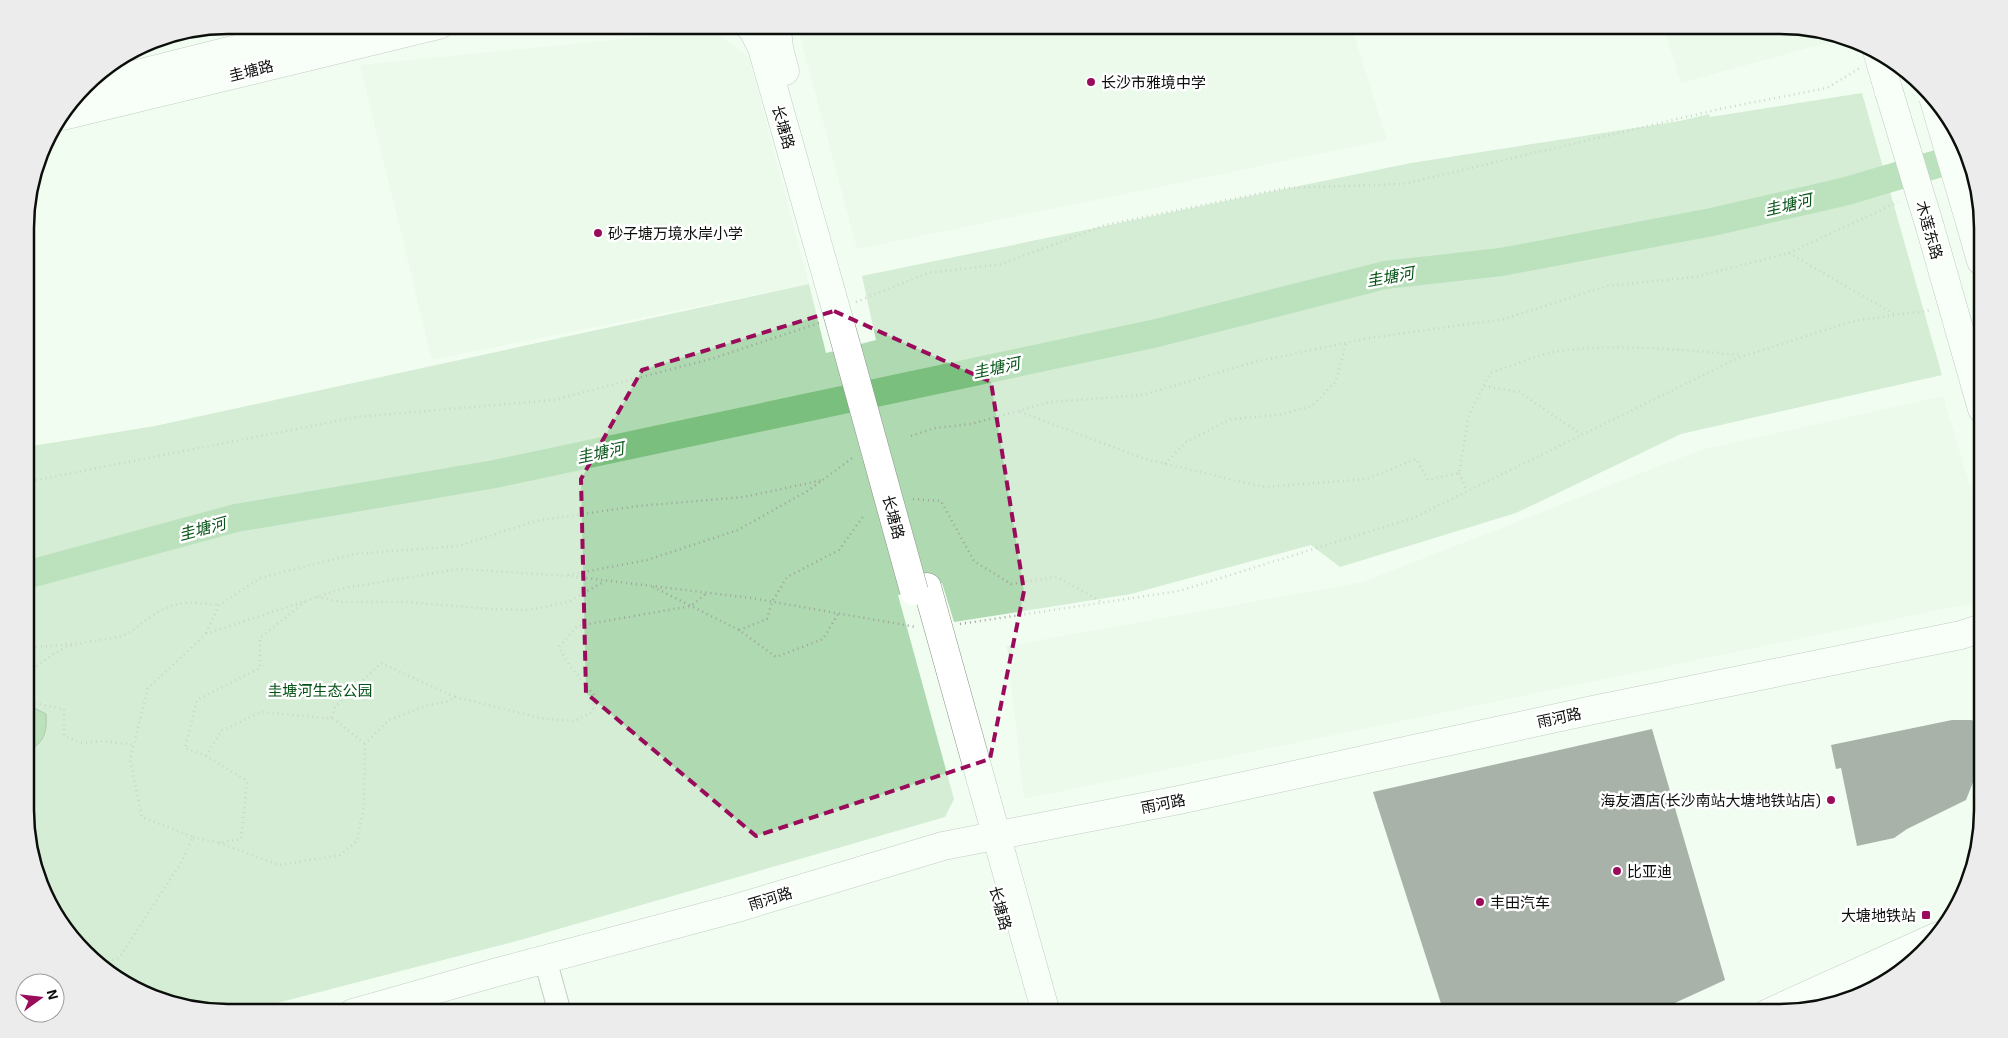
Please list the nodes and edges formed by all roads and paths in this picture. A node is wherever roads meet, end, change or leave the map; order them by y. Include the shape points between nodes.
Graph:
1 (329, 34) edge
2 (331, 34) edge
3 (755, 34) edge
4 (777, 34) edge
5 (1873, 58) edge
6 (1880, 62) edge
7 (98, 84) edge
8 (71, 113) edge
9 (1938, 116) edge
10 (1898, 202) dead end
11 (1974, 235) edge
12 (1789, 252) junction
13 (843, 307) junction
14 (1953, 307) junction
15 (1896, 315) junction
16 (1346, 343) junction
17 (1745, 356) junction
18 (1974, 381) edge
19 (1484, 386) junction
20 (1018, 411) junction
21 (1582, 435) junction
22 (911, 436) dead end
23 (862, 451) dead end
24 (1165, 464) junction
25 (1459, 473) junction
26 (34, 480) edge
27 (823, 480) junction
28 (1467, 491) junction
29 (913, 499) dead end
30 (865, 514) dead end
31 (564, 576) junction
32 (606, 580) junction
33 (650, 586) junction
34 (707, 593) junction
35 (316, 597) junction
36 (307, 600) junction
37 (772, 602) junction
38 (1102, 602) junction
39 (219, 605) junction
40 (691, 606) junction
41 (838, 613) junction
42 (931, 628) junction
43 (739, 630) junction
44 (1974, 631) edge
45 (206, 634) junction
46 (76, 644) junction
47 (34, 647) edge
48 (1974, 651) edge
49 (34, 669) edge
50 (455, 697) junction
51 (34, 703) edge
52 (331, 719) junction
53 (365, 744) junction
54 (134, 745) junction
55 (206, 756) junction
56 (193, 837) junction
57 (219, 843) junction
58 (991, 844) junction
59 (1920, 944) edge
60 (107, 962) edge
61 (544, 967) junction
62 (390, 1004) edge
63 (439, 1004) edge
64 (550, 1004) edge
65 (557, 1004) edge
66 (1028, 1004) edge
67 (1043, 1004) edge
68 (1788, 1004) edge

1 - 7 main road, 圭塘路
2 - 8 main road, 圭塘路
3 - 13 main road, 长塘路
4 - 13 main road, 长塘路
5 - 13 path via 1827,88 1724,108 1404,184 1286,188 1105,226 1002,264 928,274
6 - 14 main road, 木莲东路, bridge
9 - 11 main road, bridge
10 - 12 path
12 - 15 path
12 - 16 path via 1695,277 1607,286 1504,319
13 - 26 path via 818,324 714,358 554,400 357,417
13 - 42 main road, 长塘路, bridge
14 - 15 path
14 - 18 main road, 木莲东路
15 - 17 path via 1853,321
16 - 20 path via 1254,362 1143,395 1050,402
16 - 24 path via 1336,381 1312,406 1278,415 1230,419 1186,442
17 - 19 path via 1619,347 1557,352 1490,373
17 - 21 path
19 - 21 path via 1520,392
19 - 25 path via 1469,415
20 - 22 path
20 - 24 path
21 - 28 path
23 - 27 path
24 - 25 path via 1263,487 1367,479 1416,459 1428,480
25 - 28 path
27 - 31 path via 738,530 647,560
27 - 39 path via 744,497 638,506 535,521 459,546 354,554 260,578
28 - 38 path via 1413,518 1180,591
29 - 38 path via 941,502 974,561 1011,584 1057,577
30 - 37 path via 839,550 787,577
31 - 32 path
31 - 35 path via 458,569 344,588
32 - 33 path
32 - 35 path via 568,602 528,610 406,602 341,602
33 - 34 path
33 - 40 path
34 - 37 path
34 - 40 path
35 - 36 path
36 - 45 path
36 - 55 path via 260,638 260,668 196,700 185,748
37 - 41 path
37 - 43 path via 767,619
38 - 42 path
39 - 45 path
39 - 46 path via 184,602 159,611 126,634
40 - 43 path
40 - 50 path via 577,626 559,647 569,665 595,696 594,711 575,721 545,719
41 - 42 path
41 - 43 path via 823,639 776,657
42 - 58 main road, 长塘路
44 - 58 main road, 雨河路 via 1593,710
45 - 54 path via 148,688
46 - 47 path
46 - 49 path
48 - 58 main road, 雨河路 via 1596,727 1183,816
50 - 52 path via 381,663 335,707
50 - 53 path via 389,720
51 - 54 path via 64,709 64,736 81,744 104,741
52 - 53 path
52 - 55 path via 261,712 221,731
53 - 57 path via 364,806 357,841 340,855 280,865
54 - 56 path via 130,760 142,817
55 - 57 path via 247,781 241,839
56 - 57 path
56 - 60 path via 182,861 119,958
58 - 61 main road, 雨河路 via 934,848
58 - 66 main road, 长塘路
58 - 67 main road, 长塘路
59 - 68 main road
61 - 62 main road, 雨河路
61 - 63 main road, 雨河路
61 - 64 street
61 - 65 street

